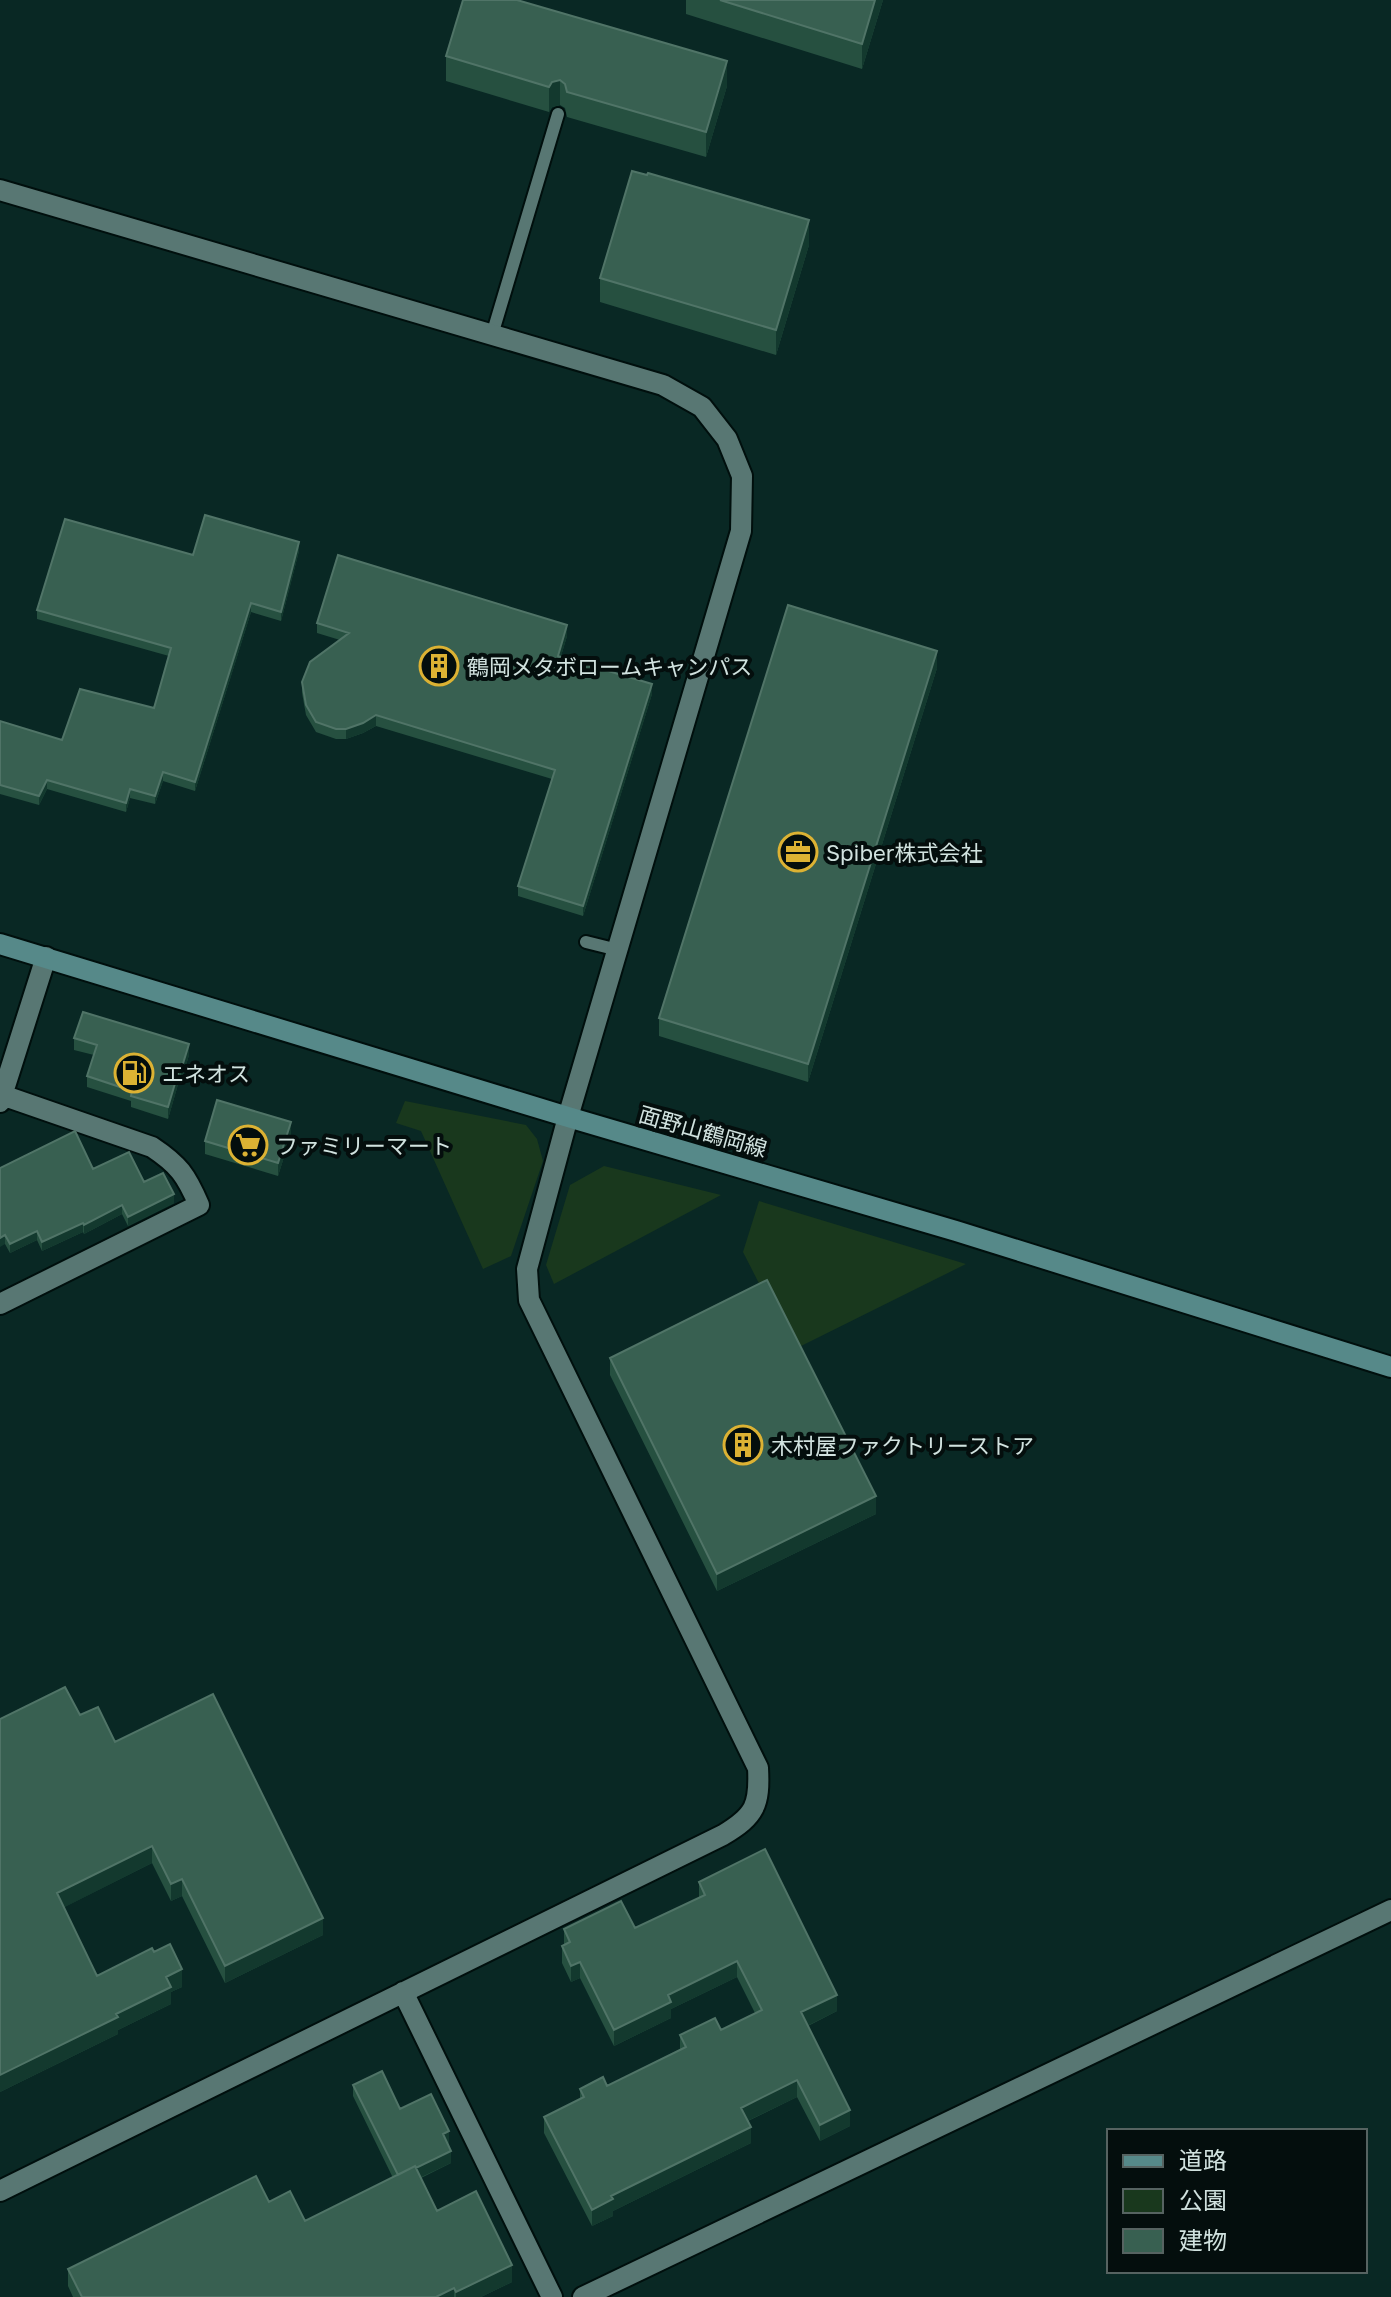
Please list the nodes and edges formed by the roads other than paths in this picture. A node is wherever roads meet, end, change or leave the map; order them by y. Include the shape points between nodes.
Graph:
1 (558, 114) edge
2 (0, 190) edge
3 (492, 335) junction
4 (586, 942) dead end
5 (0, 944) edge
6 (618, 950) junction
7 (46, 957) junction
8 (1, 1099) edge
9 (568, 1117) junction
10 (0, 1304) edge
11 (1391, 1367) edge
12 (1391, 1910) edge
13 (403, 1992) junction
14 (0, 2191) edge
15 (552, 2297) edge
16 (583, 2297) edge

1 - 3 lane
2 - 3 street
3 - 6 street via 663,385 702,407 727,439 742,476 741,531
4 - 6 lane
5 - 7 main road, 面野山鶴岡線
6 - 9 street
7 - 8 street
7 - 9 main road, 面野山鶴岡線
8 - 10 street via 152,1147 173,1161 199,1205
9 - 11 main road, 面野山鶴岡線
9 - 13 street via 527,1269 529,1300 758,1768 759,1794 753,1812 723,1835
12 - 16 street
13 - 14 street
13 - 15 street

